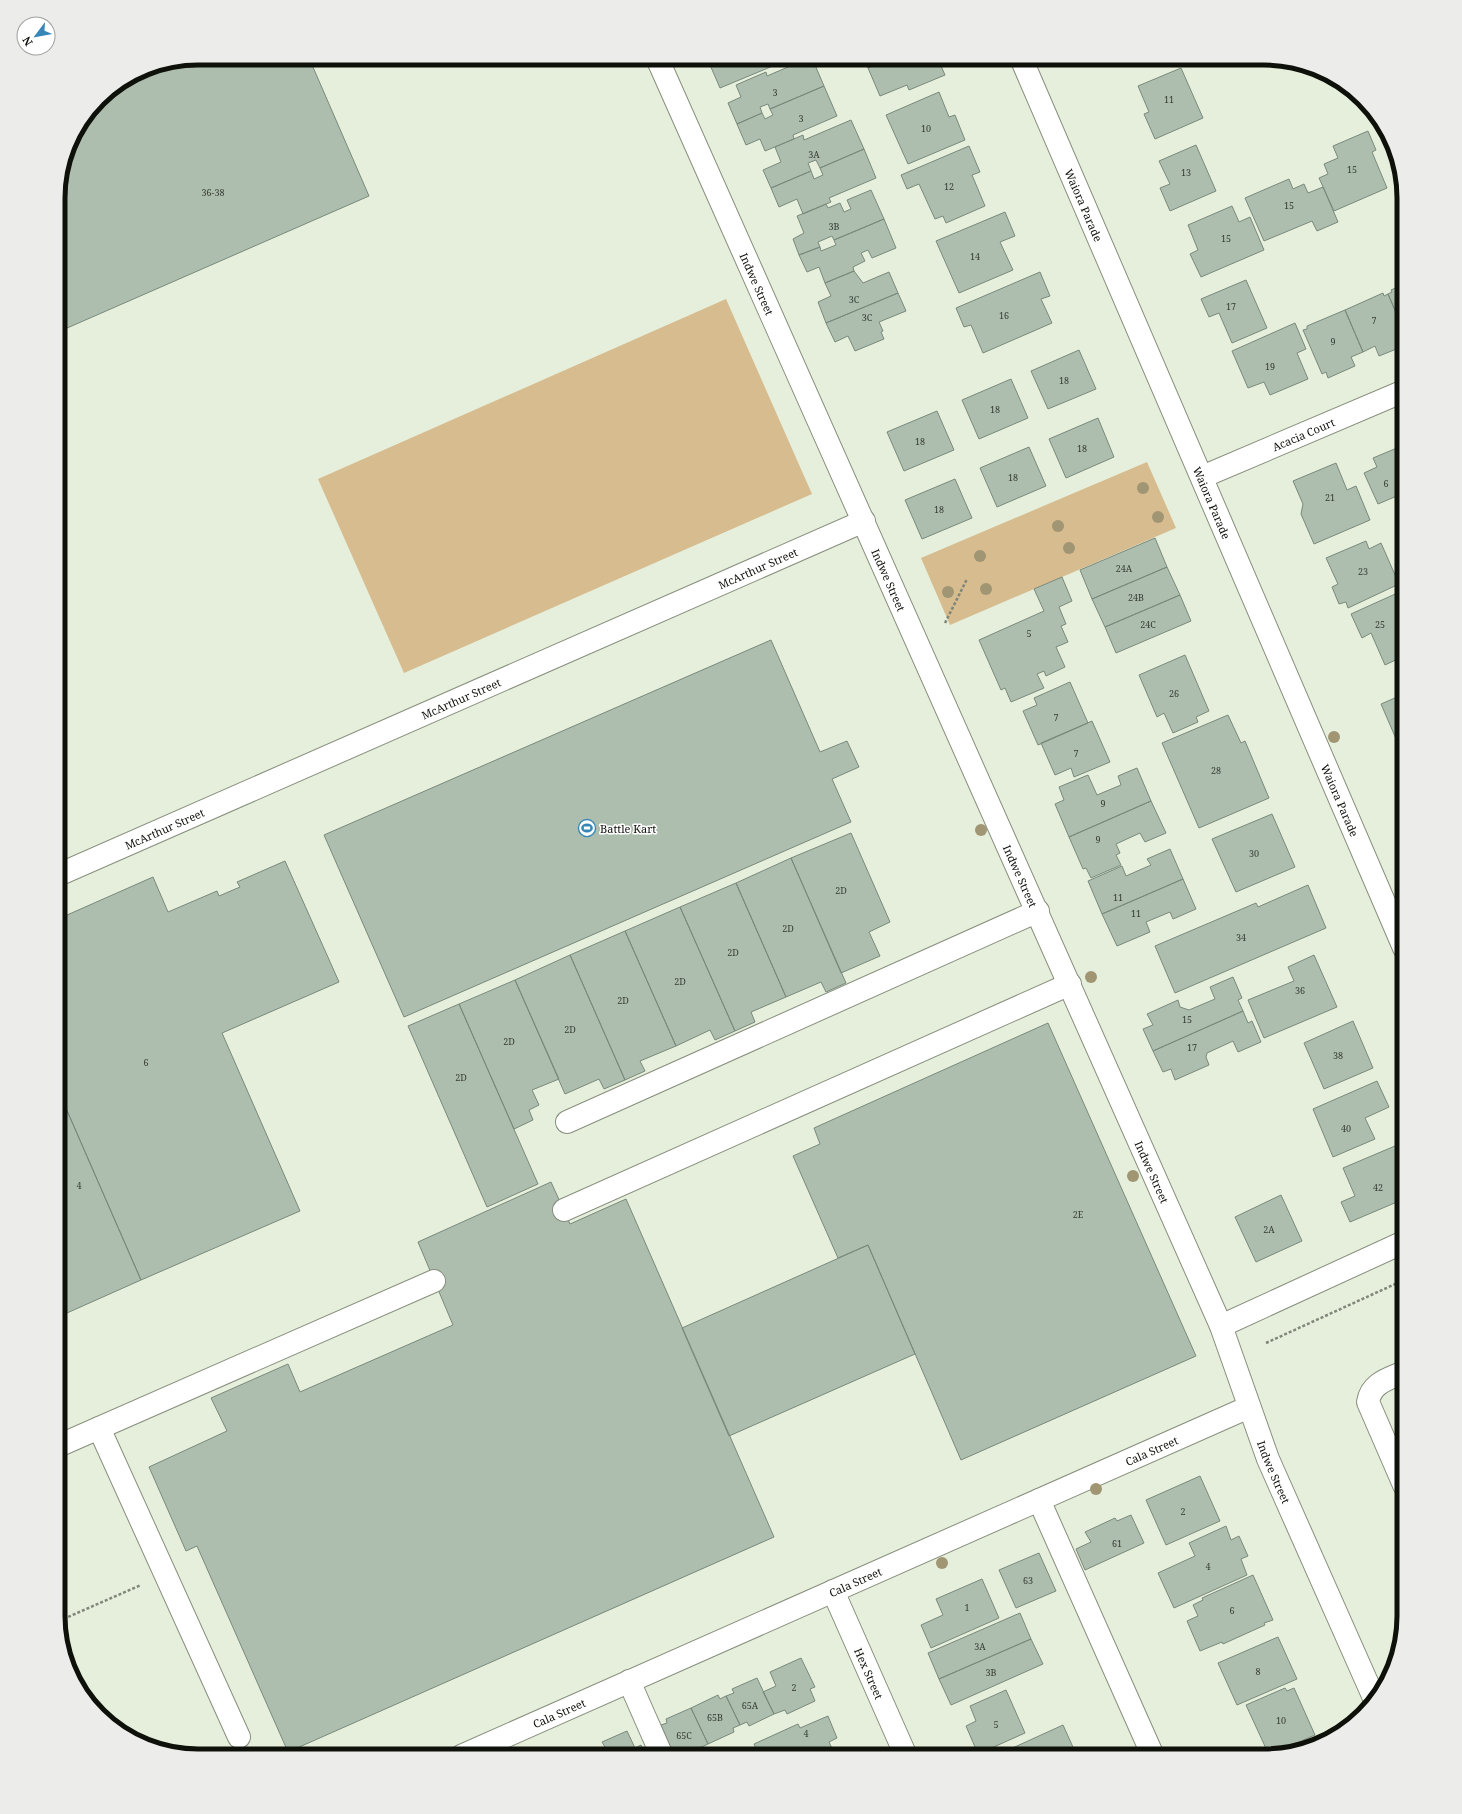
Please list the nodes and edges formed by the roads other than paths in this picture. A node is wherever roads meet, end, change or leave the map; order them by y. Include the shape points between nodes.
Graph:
1 (660, 65) edge
2 (1024, 65) edge
3 (1397, 394) edge
4 (1202, 477) junction
5 (864, 521) junction
6 (65, 872) edge
7 (1038, 911) junction
8 (1397, 932) edge
9 (1070, 984) junction
10 (567, 1122) dead end
11 (564, 1210) dead end
12 (1397, 1245) edge
13 (434, 1281) dead end
14 (1221, 1326) junction
15 (1397, 1376) edge
16 (1249, 1407) junction
17 (99, 1428) junction
18 (65, 1443) edge
19 (1397, 1469) edge
20 (1039, 1500) junction
21 (833, 1591) junction
22 (629, 1681) junction
23 (1372, 1694) edge
24 (239, 1737) dead end
25 (477, 1749) edge
26 (659, 1749) edge
27 (903, 1749) edge
28 (1150, 1749) edge

1 - 5 street, Indwe Street
2 - 4 street, Waiora Parade
3 - 4 street, Acacia Court
4 - 8 street, Waiora Parade
5 - 6 street, McArthur Street
5 - 7 street, Indwe Street
7 - 9 street, Indwe Street
7 - 10 street
9 - 11 street
9 - 14 street, Indwe Street
12 - 14 street
13 - 17 street
14 - 16 street, Indwe Street
15 - 19 street via 1374,1388 1368,1402
16 - 20 street, Cala Street
16 - 23 street, Indwe Street via 1268,1459
17 - 18 street
17 - 24 street
20 - 21 street, Cala Street
20 - 28 street
21 - 22 street, Cala Street
21 - 27 street, Hex Street
22 - 25 street, Cala Street
22 - 26 street

